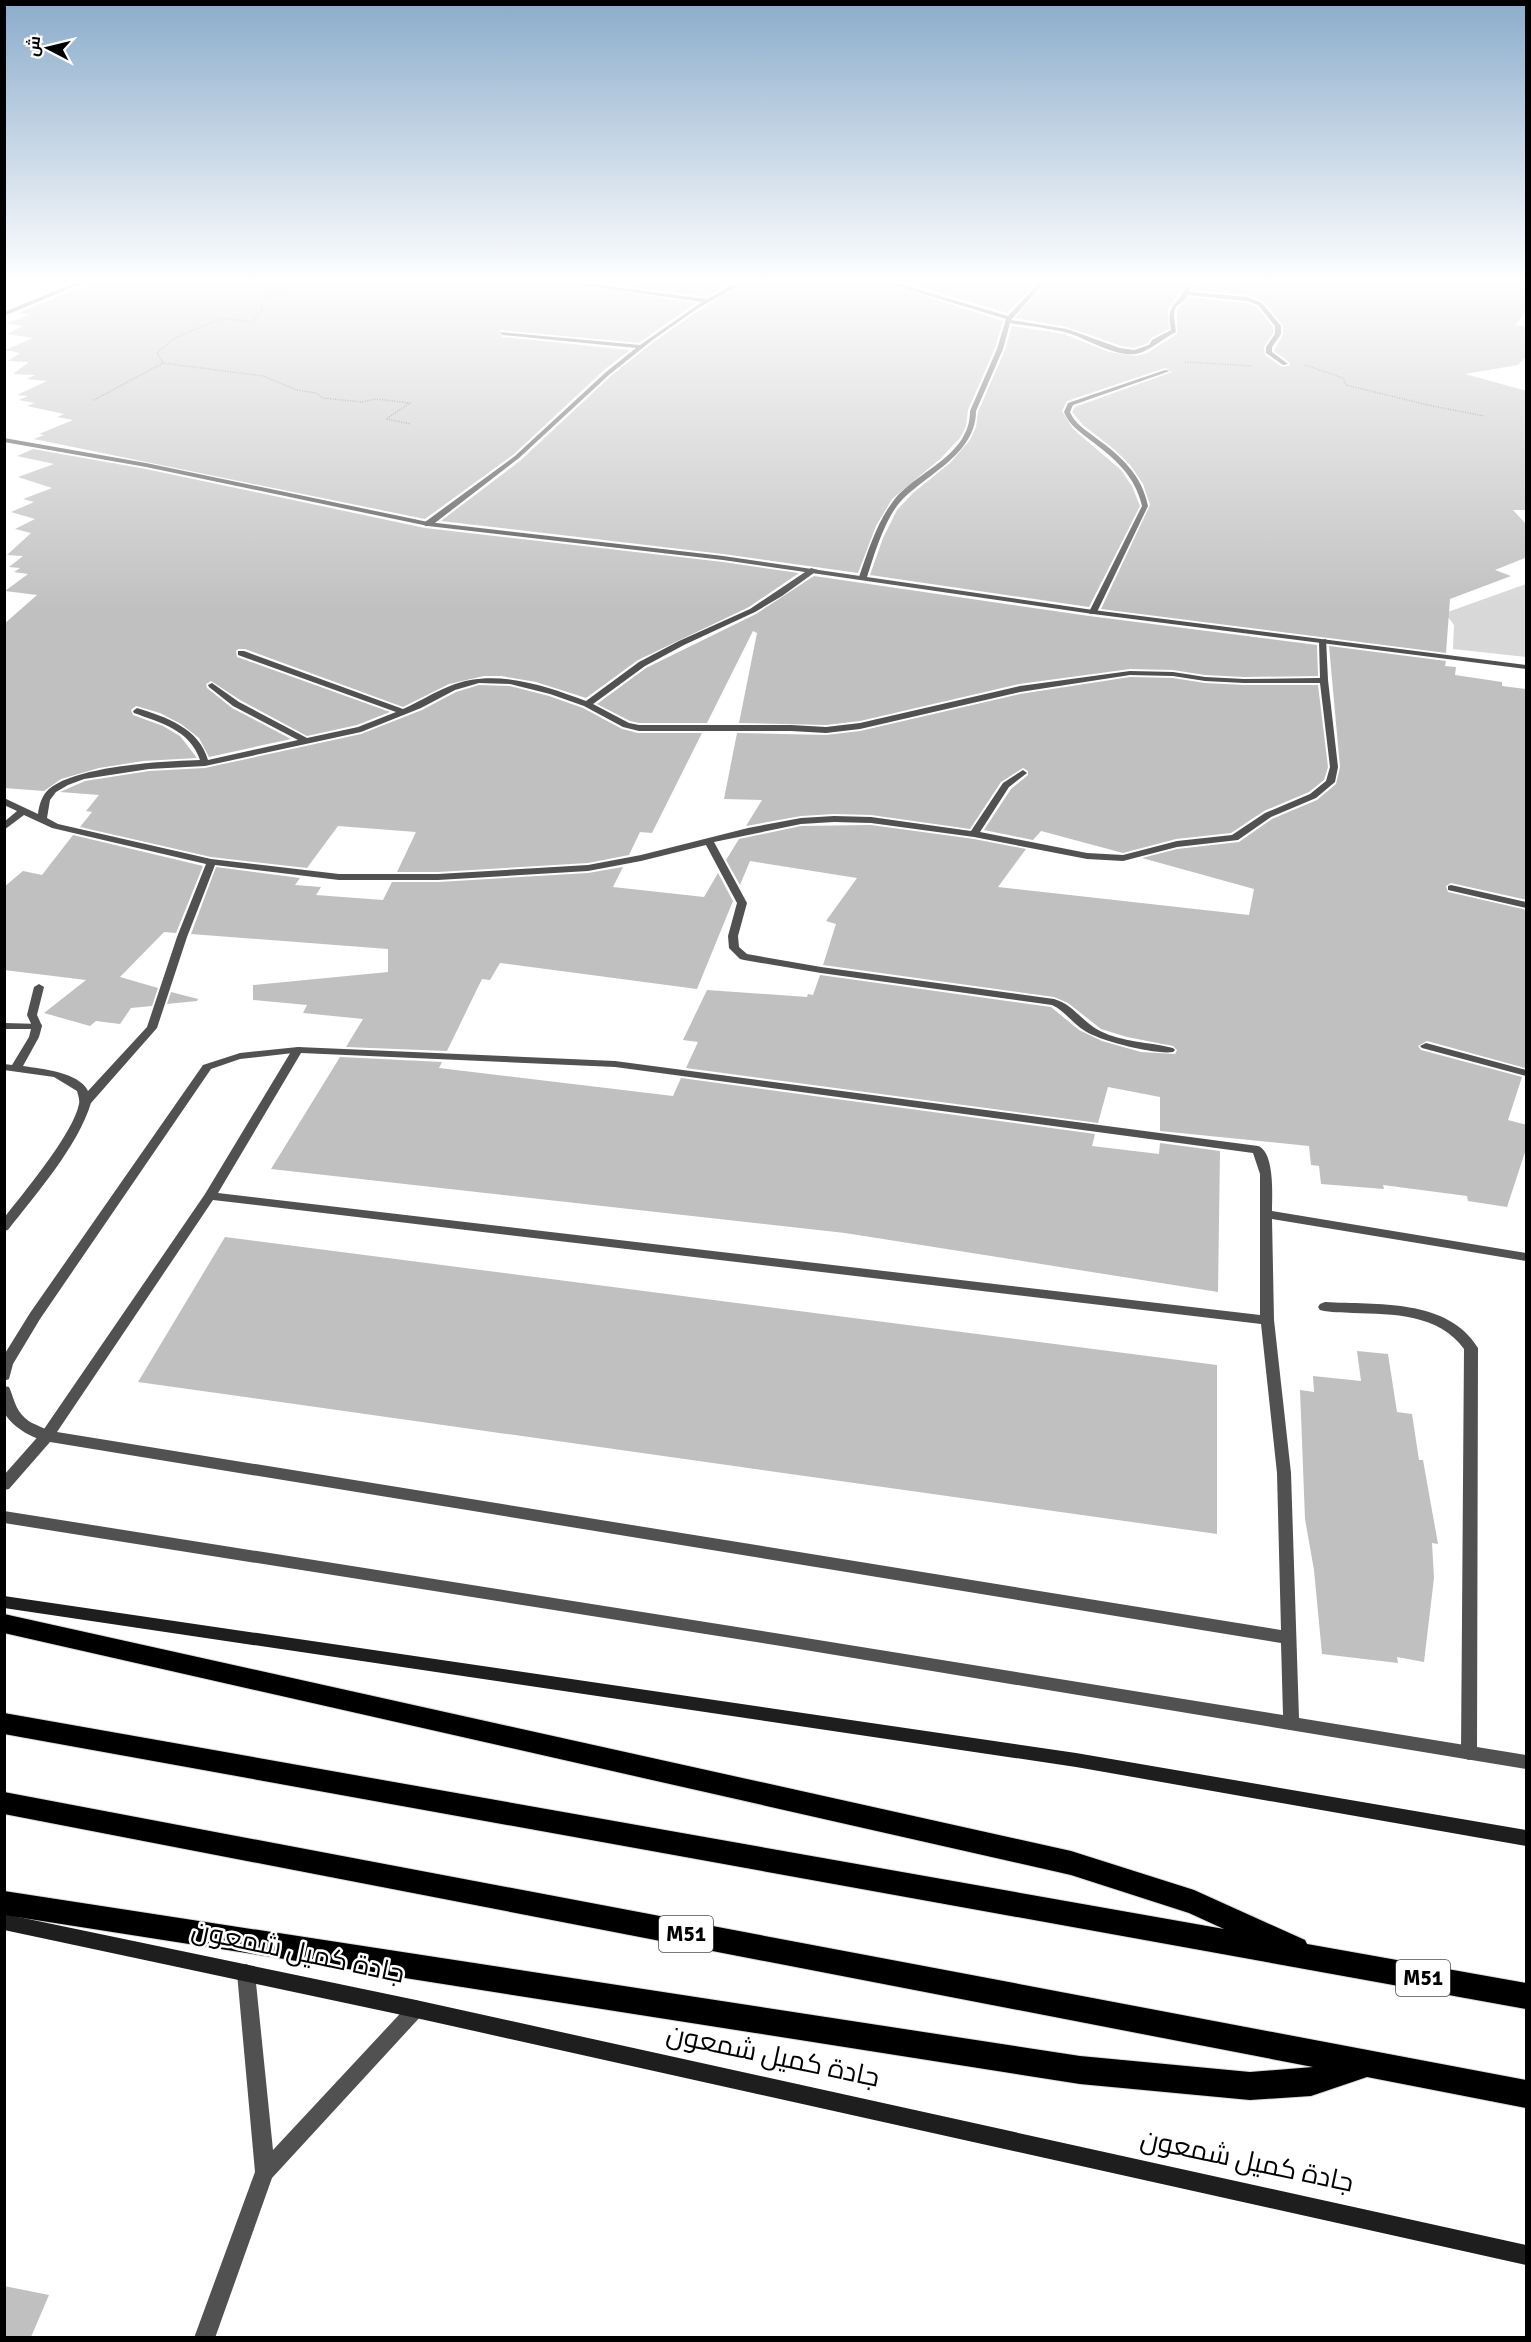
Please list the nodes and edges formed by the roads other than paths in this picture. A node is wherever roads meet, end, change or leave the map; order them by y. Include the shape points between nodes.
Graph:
1 (587, 392) edge
2 (981, 392) edge
3 (1104, 392) edge
4 (4, 440) edge
5 (428, 524) junction
6 (814, 570) junction
7 (863, 577) junction
8 (1093, 612) junction
9 (1323, 641) junction
10 (241, 653) dead end
11 (1527, 667) edge
12 (1324, 680) junction
13 (212, 685) dead end
14 (587, 704) junction
15 (137, 711) dead end
16 (404, 712) junction
17 (306, 741) junction
18 (205, 763) junction
19 (1023, 773) dead end
20 (4, 801) edge
21 (24, 810) junction
22 (42, 820) junction
23 (4, 827) edge
24 (974, 834) junction
25 (708, 840) junction
26 (212, 862) junction
27 (1451, 888) dead end
28 (1527, 905) edge
29 (39, 987) dead end
30 (4, 1026) edge
31 (37, 1026) junction
32 (1426, 1046) dead end
33 (298, 1050) junction
34 (1168, 1050) dead end
35 (10, 1068) edge
36 (1527, 1073) edge
37 (85, 1102) junction
38 (210, 1196) junction
39 (1266, 1214) junction
40 (4, 1227) edge
41 (1527, 1257) edge
42 (1326, 1307) dead end
43 (1267, 1320) junction
44 (4, 1376) edge
45 (4, 1391) edge
46 (47, 1436) junction
47 (4, 1485) edge
48 (4, 1517) edge
49 (4, 1602) edge
50 (4, 1623) edge
51 (1289, 1638) junction
52 (4, 1723) edge
53 (1291, 1724) junction
54 (1469, 1753) junction
55 (1527, 1762) edge
56 (4, 1803) edge
57 (1527, 1838) edge
58 (4, 1903) edge
59 (4, 1922) edge
60 (1319, 1960) junction
61 (246, 1973) junction
62 (1527, 1996) edge
63 (416, 2009) junction
64 (1366, 2064) junction
65 (1527, 2094) edge
66 (265, 2172) junction
67 (1527, 2255) edge
68 (204, 2337) edge

1 - 5 street via 517,457
2 - 7 street via 962,446 897,501 876,538
3 - 8 street via 1070,404 1067,412 1077,427 1128,466 1144,494 1145,506
4 - 5 street via 146,465
5 - 6 street
6 - 7 street
6 - 14 street via 743,615 627,672
7 - 8 street
8 - 9 street
9 - 11 street
9 - 12 street
10 - 16 street
12 - 14 street via 1244,681 1130,673 1020,689 860,726 826,730 639,728
12 - 24 street via 1334,767 1330,782 1313,796 1268,815 1235,838 1177,844 1123,858 1087,856
13 - 17 street via 236,704
14 - 16 street via 523,685 479,680 452,688
15 - 18 street via 191,734
16 - 17 street via 361,729
17 - 18 street
18 - 22 street via 120,771 69,781 47,796
19 - 24 street via 1006,785
20 - 21 street
21 - 22 street
21 - 23 street
22 - 26 street
24 - 25 street via 834,819 777,825
25 - 26 street via 614,864 491,875 339,877
25 - 34 street via 742,903 733,936 734,948 744,957 1054,1002 1068,1008 1087,1029
26 - 37 street via 182,937 153,1028
27 - 28 street
29 - 31 street via 32,1015
30 - 31 street
31 - 35 street via 34,1037
32 - 36 street
33 - 38 street
33 - 39 street via 615,1064 1258,1150 1266,1174
33 - 44 street via 240,1055 207,1067 35,1316 6,1364
35 - 37 street via 57,1074 82,1089
37 - 40 street via 60,1149
38 - 43 street
38 - 46 street
39 - 41 street
39 - 43 street
42 - 54 street via 1423,1314 1465,1336 1471,1348
43 - 51 street via 1284,1473
45 - 46 street via 16,1420
46 - 47 street
46 - 51 street
48 - 53 street
49 - 57 main road via 1076,1760
50 - 60 highway via 1071,1863 1194,1902
51 - 53 street
52 - 60 highway, M51
53 - 54 street
54 - 55 street
56 - 64 highway, M51
58 - 64 highway via 1080,2070 1250,2086 1311,2082
59 - 61 main road, جادة كميل شمعون
60 - 62 highway, M51
61 - 63 main road, جادة كميل شمعون
61 - 66 street
63 - 66 street
63 - 67 main road, جادة كميل شمعون
64 - 65 highway, M51
66 - 68 street

